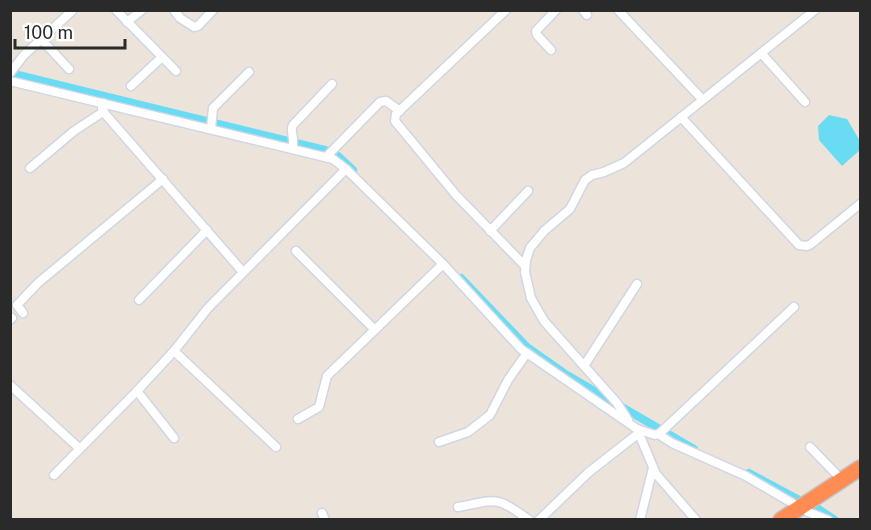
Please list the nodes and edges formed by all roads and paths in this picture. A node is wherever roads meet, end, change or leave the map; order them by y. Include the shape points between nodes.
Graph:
1 (74, 10) edge
2 (116, 10) edge
3 (141, 10) edge
4 (174, 10) edge
5 (213, 10) edge
6 (506, 10) edge
7 (556, 10) edge
8 (618, 10) edge
9 (815, 10) edge
10 (127, 22) junction
11 (41, 39) junction
12 (550, 50) dead end
13 (761, 53) junction
14 (162, 57) junction
15 (69, 69) dead end
16 (176, 71) dead end
17 (11, 72) edge
18 (249, 72) dead end
19 (10, 81) edge
20 (332, 84) dead end
21 (130, 86) dead end
22 (702, 99) junction
23 (805, 102) dead end
24 (103, 107) junction
25 (400, 111) junction
26 (681, 117) junction
27 (211, 124) junction
28 (293, 145) junction
29 (329, 154) junction
30 (30, 168) dead end
31 (346, 169) junction
32 (163, 179) junction
33 (528, 191) dead end
34 (861, 204) edge
35 (207, 230) junction
36 (490, 231) junction
37 (296, 251) dead end
38 (443, 264) junction
39 (525, 266) junction
40 (243, 272) junction
41 (637, 284) dead end
42 (139, 300) dead end
43 (794, 306) dead end
44 (23, 313) dead end
45 (374, 329) junction
46 (174, 351) junction
47 (527, 353) junction
48 (584, 366) junction
49 (10, 385) edge
50 (138, 391) junction
51 (298, 419) dead end
52 (635, 429) junction
53 (660, 432) junction
54 (174, 438) dead end
55 (439, 442) dead end
56 (276, 447) dead end
57 (810, 447) dead end
58 (79, 448) junction
59 (653, 468) junction
60 (861, 468) edge
61 (54, 474) dead end
62 (861, 477) edge
63 (842, 480) junction
64 (458, 507) dead end
65 (801, 513) edge
66 (529, 519) edge
67 (538, 519) edge
68 (640, 519) edge
69 (696, 519) edge
70 (781, 519) edge
71 (828, 519) edge

1 - 11 street
2 - 10 street
3 - 10 street
4 - 5 street via 194,27
6 - 25 street
7 - 12 street via 536,31
8 - 22 street
9 - 13 street
10 - 14 street
11 - 15 street
11 - 17 street
13 - 22 street
13 - 23 street
14 - 16 street
14 - 21 street
18 - 27 street via 213,108
19 - 24 street
20 - 28 street via 293,125
22 - 26 street
24 - 27 street
24 - 30 street
24 - 32 street
25 - 29 street via 386,101 380,102
25 - 36 street via 395,120
26 - 34 street via 799,245 811,244
26 - 39 street via 624,163 585,180 570,209 530,248
27 - 28 street
28 - 29 street
29 - 31 street
31 - 38 street
31 - 40 street
32 - 35 street
32 - 44 street via 38,283 17,304
33 - 36 street
35 - 40 street
35 - 42 street
36 - 39 street
37 - 45 street
38 - 45 street
38 - 47 street
39 - 48 street via 535,308
40 - 46 street
41 - 48 street
43 - 53 street
45 - 51 street via 327,376 319,407
46 - 50 street
46 - 56 street
47 - 52 street
47 - 55 street via 507,380 490,415 468,432
48 - 52 street
49 - 58 street
50 - 54 street
50 - 58 street
52 - 53 street
52 - 59 street
52 - 67 street
53 - 65 street via 672,443 746,476
57 - 63 street
58 - 61 street
59 - 68 street
59 - 69 street
60 - 63 highway
62 - 65 highway
63 - 65 highway
64 - 66 street via 496,500
65 - 70 highway
65 - 71 street

